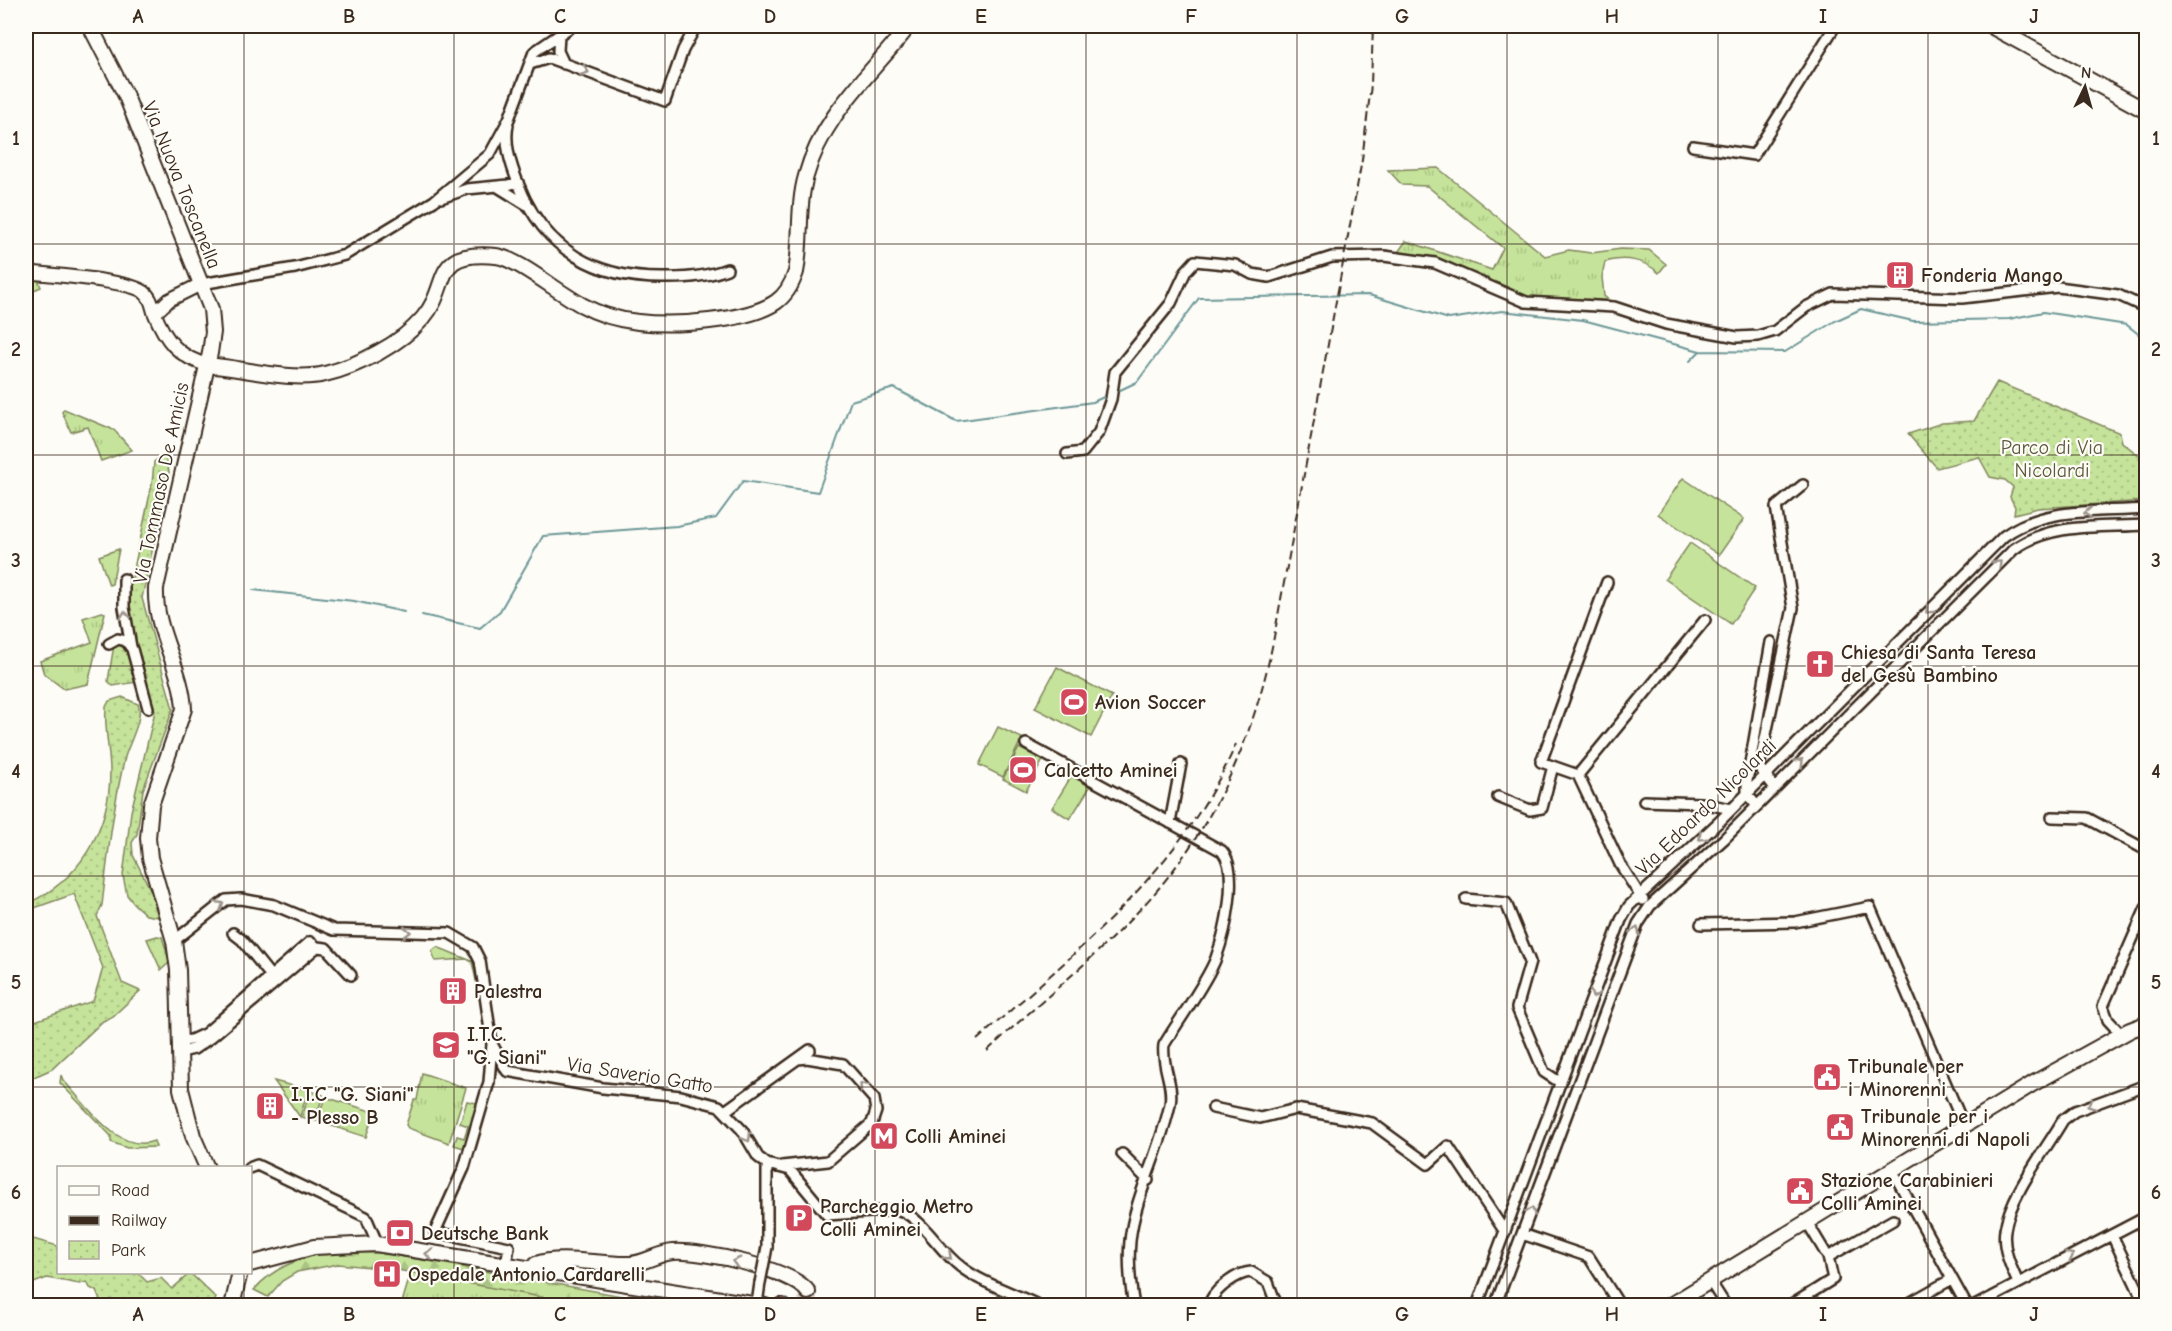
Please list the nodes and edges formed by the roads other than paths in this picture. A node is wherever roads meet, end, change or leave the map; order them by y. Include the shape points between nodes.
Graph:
1 (90, 26) edge
2 (572, 26) edge
3 (696, 26) edge
4 (905, 26) edge
5 (1835, 26) edge
6 (1991, 26) edge
7 (559, 35) junction
8 (530, 64) junction
9 (564, 64) junction
10 (2146, 111) edge
11 (509, 119) junction
12 (1693, 146) dead end
13 (490, 154) junction
14 (510, 156) junction
15 (462, 179) junction
16 (518, 182) junction
17 (497, 186) junction
18 (466, 189) junction
19 (434, 201) junction
20 (529, 206) junction
21 (727, 269) dead end
22 (26, 272) edge
23 (201, 284) junction
24 (150, 298) junction
25 (169, 300) junction
26 (2146, 308) edge
27 (155, 313) junction
28 (208, 365) junction
29 (1067, 454) dead end
30 (1803, 485) dead end
31 (2146, 509) edge
32 (2116, 511) junction
33 (2146, 525) edge
34 (2117, 527) junction
35 (124, 579) dead end
36 (1607, 582) dead end
37 (1705, 620) dead end
38 (1771, 642) dead end
39 (109, 645) dead end
40 (132, 650) junction
41 (148, 708) dead end
42 (1026, 744) dead end
43 (1181, 764) dead end
44 (1553, 766) junction
45 (1578, 775) junction
46 (1764, 777) junction
47 (1775, 788) junction
48 (1746, 794) junction
49 (1498, 797) dead end
50 (1644, 801) dead end
51 (1757, 806) junction
52 (1732, 809) junction
53 (2052, 817) dead end
54 (1170, 823) junction
55 (2146, 850) edge
56 (1639, 896) junction
57 (1466, 899) dead end
58 (1650, 906) junction
59 (2146, 908) edge
60 (1701, 924) dead end
61 (232, 933) dead end
62 (174, 941) junction
63 (317, 947) junction
64 (270, 975) junction
65 (351, 975) dead end
66 (2146, 1024) edge
67 (2121, 1035) junction
68 (492, 1044) junction
69 (181, 1046) junction
70 (810, 1050) dead end
71 (798, 1059) junction
72 (1561, 1083) junction
73 (2146, 1085) edge
74 (1213, 1108) dead end
75 (725, 1111) junction
76 (1964, 1126) junction
77 (1122, 1154) dead end
78 (767, 1164) junction
79 (207, 1166) edge
80 (782, 1166) junction
81 (252, 1167) edge
82 (1892, 1170) junction
83 (1148, 1180) junction
84 (2146, 1217) edge
85 (1893, 1220) dead end
86 (1807, 1222) junction
87 (1505, 1232) junction
88 (1522, 1234) junction
89 (2112, 1235) junction
90 (377, 1245) junction
91 (1828, 1257) junction
92 (252, 1264) edge
93 (506, 1264) junction
94 (530, 1268) junction
95 (240, 1274) edge
96 (1952, 1279) junction
97 (1710, 1281) junction
98 (2018, 1283) junction
99 (808, 1292) dead end
100 (232, 1305) edge
101 (761, 1305) edge
102 (1040, 1305) edge
103 (1134, 1305) edge
104 (1214, 1305) edge
105 (1277, 1305) edge
106 (1478, 1305) edge
107 (1496, 1305) edge
108 (1620, 1305) edge
109 (1669, 1305) edge
110 (1726, 1305) edge
111 (1790, 1305) edge
112 (1911, 1305) edge
113 (1967, 1305) edge
114 (1975, 1305) edge
115 (2146, 1305) edge

1 - 23 main road, Via Nuova Toscanella via 126,96
2 - 7 street
9 -> 3 street via 665,101
4 - 28 main road via 833,114 820,138 805,178 796,272 792,284 777,302 753,313 723,318 638,322 584,306 502,256 463,257 444,269 425,316 415,327 345,368 301,375
5 - 12 street via 1754,155
6 - 10 main road
7 - 8 street via 534,52
7 - 9 street via 558,51
8 - 9 street via 543,58
8 - 11 street
11 - 13 street
11 - 14 street
13 - 14 street via 501,151
13 - 15 street
14 - 16 street
15 - 18 street
15 - 19 street
16 - 17 street
16 - 20 street
17 - 18 street
17 - 20 street
18 - 19 street
19 - 23 street via 345,255
20 - 21 street via 559,245 605,272 661,279
22 - 24 street via 127,286
23 - 25 street
23 - 28 main road, Via Nuova Toscanella via 213,320
24 - 25 street
24 - 27 street
25 - 27 street
26 - 29 street via 2118,294 2058,287 1962,298 1833,294 1806,307 1775,331 1737,337 1666,324 1614,307 1526,302 1435,263 1414,260 1332,257 1269,277 1235,265 1195,261 1186,270 1171,303 1115,372 1112,399 1099,432 1083,452
27 - 28 street via 181,355
28 - 62 main road, Via Tommaso De Amicis via 156,588 156,613 183,693 184,709 151,805 148,838
30 - 46 street via 1776,507 1793,608 1759,767
31 - 32 street, Via Edoardo Nicolardi
32 - 34 street
32 -> 46 street, Via Edoardo Nicolardi via 2041,517 2004,536
33 - 34 street, Via Edoardo Nicolardi
47 -> 34 street, Via Edoardo Nicolardi via 2027,539 2044,533
40 -> 35 street via 124,607
36 - 44 street via 1541,762
37 - 45 street
38 - 48 street
39 - 40 street via 118,639 126,641
40 - 41 street
42 - 54 street
43 - 54 street
44 - 45 street
44 - 49 street via 1542,808 1530,810
45 - 56 street
46 - 47 street
46 - 48 street, Via Edoardo Nicolardi
47 - 51 street, Via Edoardo Nicolardi
48 - 51 street
48 - 52 street, Via Edoardo Nicolardi
50 - 52 street via 1701,803
51 - 58 street, Via Edoardo Nicolardi
52 -> 56 street, Via Edoardo Nicolardi
53 - 55 street via 2087,818
54 - 83 street via 1222,851 1230,863 1232,880 1216,959 1164,1045 1162,1055 1171,1097
56 - 58 street
56 -> 72 street, Via Edoardo Nicolardi via 1621,920
57 - 72 street via 1506,903 1530,962 1517,1008 1544,1072
88 -> 58 street, Via Edoardo Nicolardi via 1638,924
59 - 67 street via 2103,1006 2108,1020
60 - 76 street via 1795,922 1870,907
61 - 64 street
62 -> 68 street via 226,900 241,899 274,905 334,930 449,933 473,946 480,961
62 - 69 main road, Via Tommaso De Amicis
63 - 64 street via 310,942
63 - 65 street via 326,948
63 - 69 street via 210,1038 194,1049
64 - 69 street via 206,1033
66 - 67 main road
67 - 76 main road
68 - 75 street, Via Saverio Gatto via 507,1071 603,1088 681,1096
68 - 93 street via 486,1098 464,1168 435,1232 509,1247
69 - 79 main road, Via Tommaso De Amicis via 181,1089 193,1136
70 - 71 street
71 - 75 street
80 -> 71 street via 828,1161 872,1123 876,1111 874,1099 843,1064
72 - 87 street, Via Edoardo Nicolardi
73 -> 98 street via 2075,1111 2064,1120 2009,1214 2004,1231
74 - 87 street via 1260,1118 1296,1109 1372,1123 1428,1164 1448,1146
75 -> 78 street, Via Saverio Gatto
76 - 82 main road
77 - 83 street
78 - 80 street
78 - 101 street, bridge via 767,1246 760,1283
80 -> 102 street via 790,1170 827,1215 900,1210 963,1269
81 - 90 street via 257,1165 366,1217
82 - 86 main road
82 - 96 street
83 - 103 street via 1130,1241 1129,1279
84 - 89 street
85 - 91 street
86 - 91 street
86 - 97 main road
87 - 106 street, Via Edoardo Nicolardi
88 - 107 street, Via Edoardo Nicolardi
88 - 108 street via 1589,1257
98 -> 89 street
89 - 115 street
90 - 92 main road via 314,1247
93 -> 90 main road
91 - 111 street via 1833,1279
93 - 94 main road
99 -> 94 main road via 791,1278 770,1270 683,1252 638,1263 551,1261
94 - 101 main road
95 - 100 main road
96 - 112 street
96 - 113 street
97 - 109 main road
97 - 110 street
98 - 114 street
104 - 105 street via 1214,1295 1238,1275 1251,1272 1268,1282

